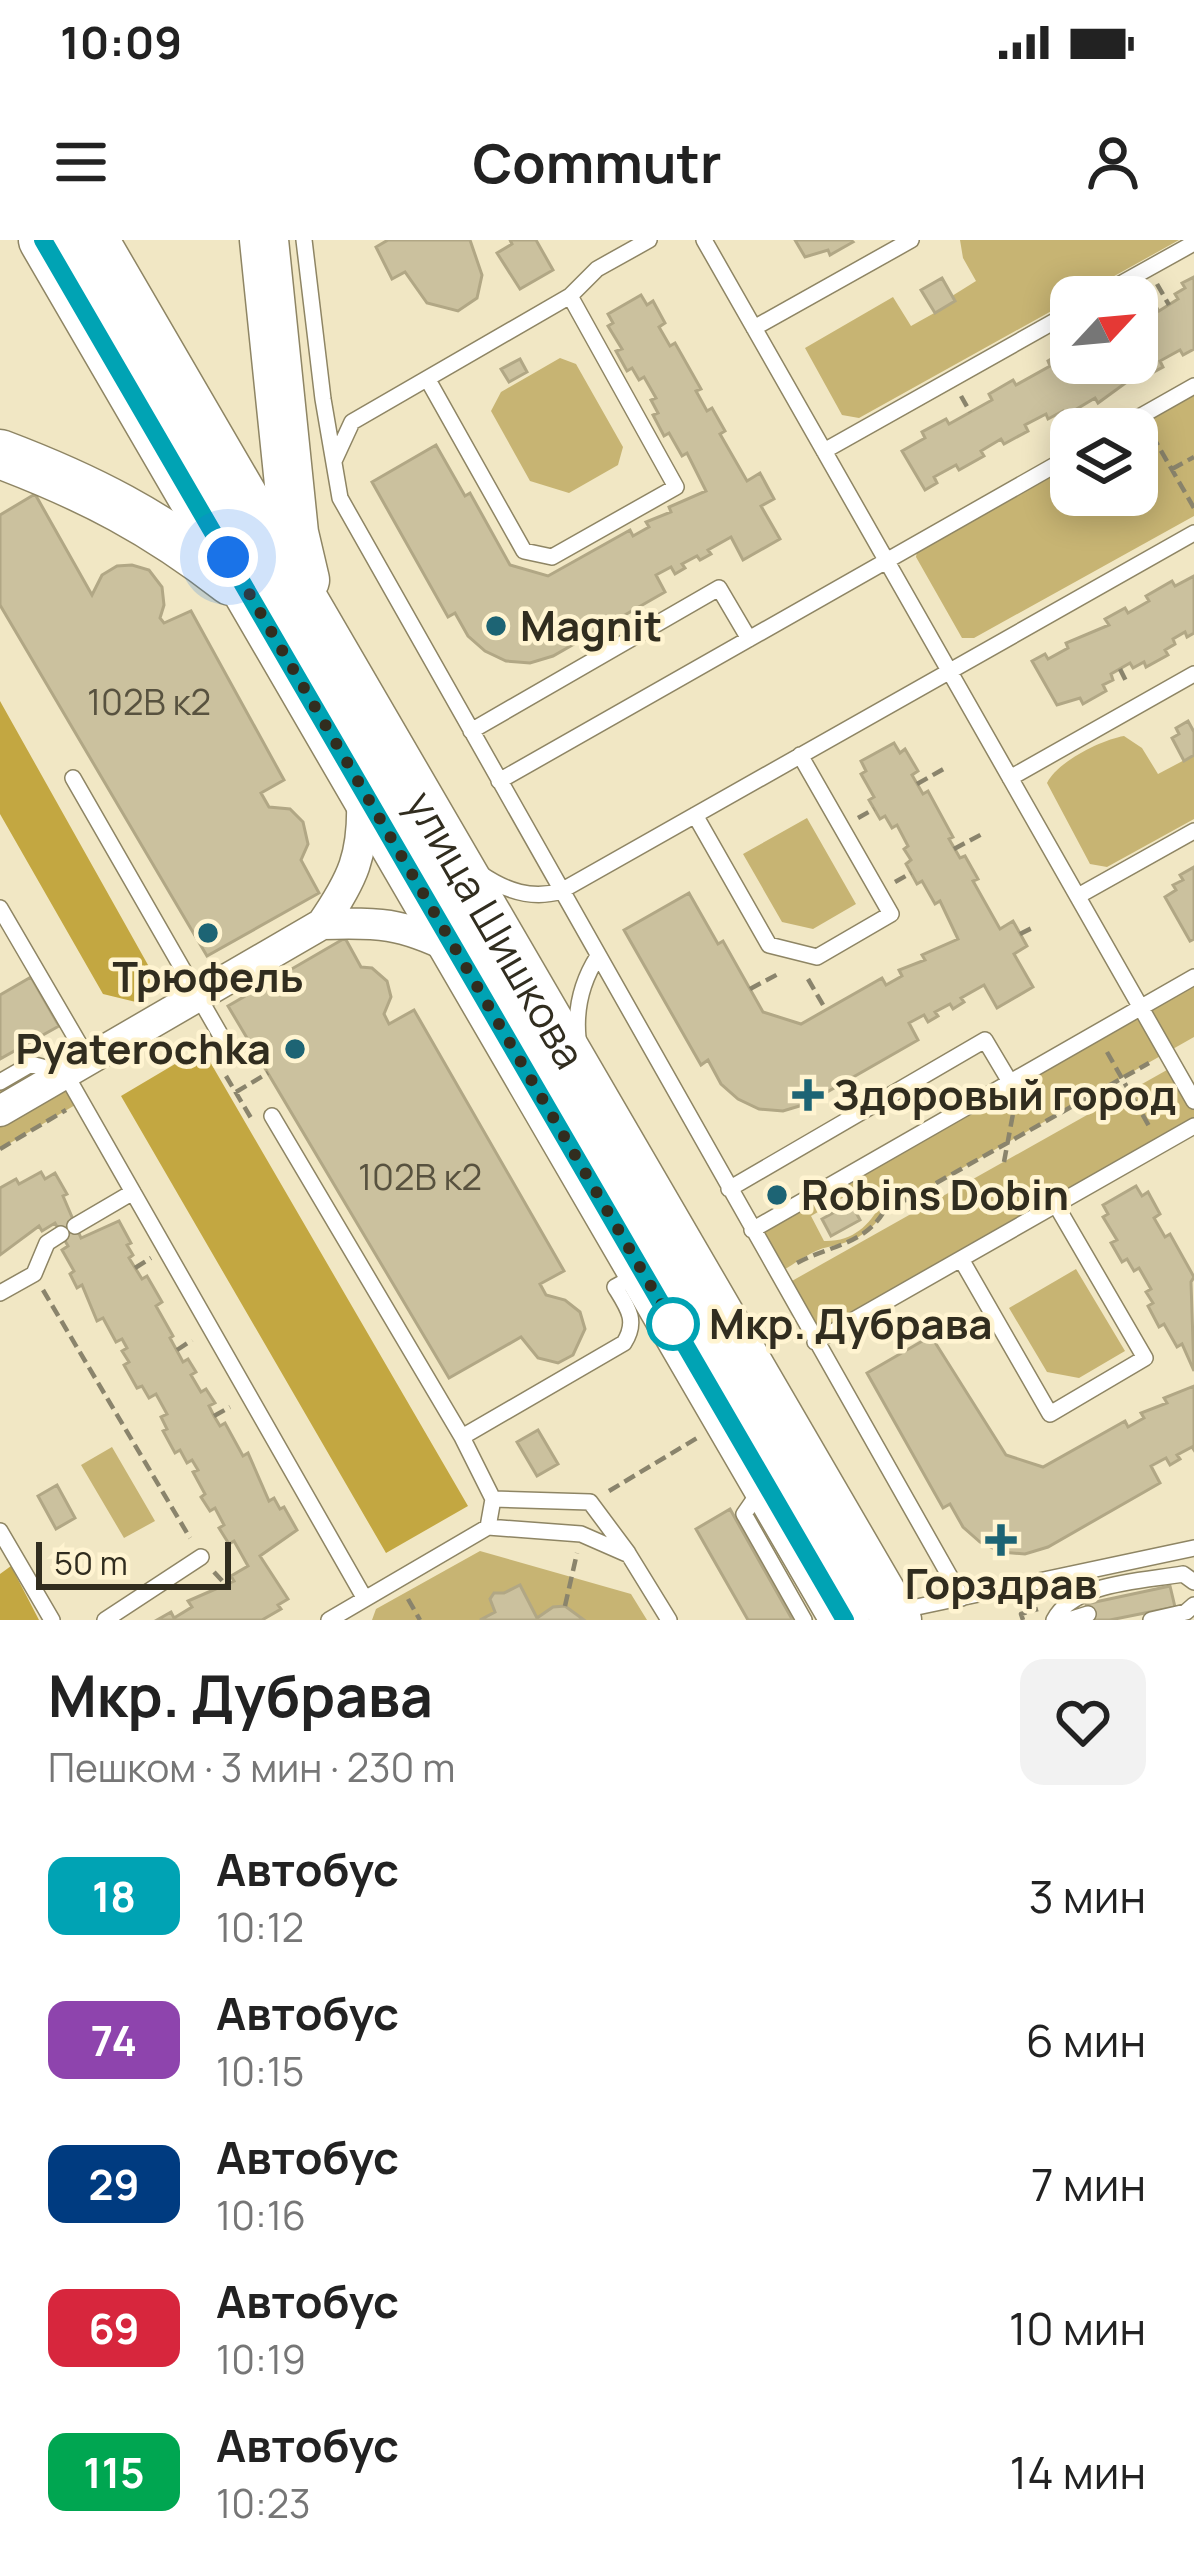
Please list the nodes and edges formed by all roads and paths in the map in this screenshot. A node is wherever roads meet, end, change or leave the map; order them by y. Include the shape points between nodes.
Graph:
1 (43, 240) edge
2 (94, 240) edge
3 (264, 240) edge
4 (304, 240) edge
5 (649, 240) edge
6 (704, 240) edge
7 (910, 240) edge
8 (1194, 242) edge
9 (1134, 276) edge
10 (1158, 285) edge
11 (570, 296) junction
12 (1169, 305) dead end
13 (1050, 324) edge
14 (754, 328) junction
15 (428, 380) junction
16 (1194, 386) edge
17 (957, 387) dead end
18 (1155, 408) edge
19 (970, 412) dead end
20 (1158, 445) edge
21 (824, 451) junction
22 (0, 454) edge
23 (1194, 457) edge
24 (333, 464) junction
25 (1050, 468) edge
26 (1172, 469) junction
27 (1194, 508) edge
28 (1194, 533) edge
29 (886, 560) junction
30 (251, 597) junction
31 (313, 620) junction
32 (749, 639) junction
33 (1120, 669) dead end
34 (949, 670) junction
35 (1194, 674) edge
36 (1132, 693) dead end
37 (471, 731) junction
38 (800, 755) junction
39 (947, 767) dead end
40 (73, 778) dead end
41 (1010, 778) junction
42 (499, 781) junction
43 (917, 784) dead end
44 (362, 787) junction
45 (874, 809) dead end
46 (695, 815) junction
47 (857, 819) dead end
48 (1194, 831) edge
49 (984, 832) dead end
50 (954, 849) dead end
51 (448, 852) junction
52 (911, 873) dead end
53 (894, 883) dead end
54 (561, 891) junction
55 (1078, 896) junction
56 (0, 908) edge
57 (322, 924) junction
58 (1036, 926) dead end
59 (1020, 934) dead end
60 (456, 950) junction
61 (598, 956) junction
62 (779, 973) dead end
63 (1194, 977) edge
64 (808, 979) dead end
65 (750, 989) dead end
66 (197, 996) junction
67 (1141, 1008) junction
68 (826, 1010) dead end
69 (1096, 1033) junction
70 (1166, 1053) junction
71 (232, 1055) dead end
72 (77, 1066) junction
73 (268, 1073) dead end
74 (1122, 1078) junction
75 (1015, 1079) junction
76 (0, 1082) edge
77 (584, 1083) junction
78 (236, 1092) dead end
79 (82, 1101) junction
80 (1194, 1102) edge
81 (0, 1111) edge
82 (272, 1116) dead end
83 (1194, 1126) edge
84 (1008, 1143) junction
85 (1160, 1145) junction
86 (0, 1149) edge
87 (1004, 1162) dead end
88 (729, 1189) junction
89 (133, 1192) junction
90 (1056, 1205) junction
91 (752, 1230) junction
92 (961, 1259) junction
93 (643, 1271) junction
94 (34, 1274) junction
95 (777, 1274) junction
96 (0, 1293) edge
97 (702, 1329) junction
98 (815, 1342) junction
99 (462, 1437) junction
100 (698, 1438) dead end
101 (786, 1488) junction
102 (605, 1493) dead end
103 (493, 1499) junction
104 (488, 1527) junction
105 (581, 1534) junction
106 (2, 1538) edge
107 (1194, 1548) edge
108 (629, 1555) junction
109 (201, 1557) joint
110 (1194, 1582) edge
111 (962, 1598) junction
112 (365, 1599) junction
113 (1194, 1605) edge
114 (565, 1606) dead end
115 (1088, 1615) dead end
116 (894, 1616) edge
117 (341, 1617) edge
118 (52, 1620) edge
119 (105, 1620) edge
120 (669, 1620) edge
121 (804, 1620) edge
122 (845, 1620) edge
123 (1054, 1620) edge
124 (1070, 1620) edge
125 (1151, 1620) edge

1 - 30 main road, улица Шишкова
2 - 31 main road, улица Шишкова
3 - 31 main road via 295,533
4 - 24 lane
5 - 11 lane via 597,269
6 - 14 lane
7 - 14 lane
8 - 9 lane
10 - 12 path
11 - 15 lane
11 - 15 lane via 676,487 552,557 524,551
13 - 21 lane
14 - 21 lane
15 - 24 lane via 352,422
16 - 18 lane
17 - 19 path
20 - 26 path
21 - 29 lane
22 - 30 main road via 112,500
23 - 26 path
24 - 37 lane via 340,498
25 - 29 lane
26 - 27 path
28 - 34 lane
29 - 32 lane
29 - 34 lane
30 - 44 main road, улица Шишкова
31 - 51 main road, улица Шишкова
32 - 37 lane via 719,588
32 - 42 lane
33 - 36 path
34 - 38 lane
34 - 41 lane
35 - 41 lane
37 - 42 lane
38 - 46 lane
38 - 46 lane via 890,914 818,957 769,945
39 - 43 path
40 - 66 lane
41 - 55 lane
42 - 54 lane
44 - 57 street via 363,838 352,881
44 - 60 main road, улица Шишкова
45 - 47 path
46 - 54 lane
48 - 55 lane
49 - 50 path
51 - 54 lane via 495,884 540,898
51 - 77 main road, улица Шишкова
52 - 53 path
54 - 61 lane
55 - 67 lane
56 - 72 lane
57 - 60 street via 413,928
57 - 66 street
58 - 59 path
60 - 93 main road, улица Шишкова
61 - 77 lane via 576,1020
61 - 88 lane
62 - 65 path
63 - 67 lane
64 - 68 path
66 - 71 lane
66 - 72 street
67 - 69 lane
67 - 70 lane
69 - 74 path
69 - 75 lane
70 - 74 path
70 - 80 lane
72 - 76 lane via 31,1064
72 - 79 lane
72 - 81 street
73 - 78 path
74 - 84 path
74 - 85 path
75 - 84 path
75 - 88 lane via 986,1040
75 - 91 lane
77 - 97 main road, улица Шишкова
79 - 86 path
79 - 89 lane
82 - 99 lane
83 - 85 lane
84 - 87 path
84 - 95 path via 883,1213 841,1247
85 - 90 lane
88 - 91 lane
89 - 94 lane via 47,1243
89 - 112 lane
90 - 92 lane
90 - 92 lane via 1145,1358 1050,1414
91 - 95 lane
92 - 98 lane
93 - 97 main road, улица Шишкова
93 - 99 lane via 615,1287 632,1315 624,1343
94 - 96 lane
94 - 109 path
95 - 98 lane
97 - 101 main road, улица Шишкова
98 - 111 lane
99 - 103 lane
100 - 102 path
101 - 116 main road, улица Шишкова
101 - 121 lane via 744,1514
101 - 122 main road, улица Шишкова
103 - 104 lane
103 - 108 lane via 590,1502
104 - 105 lane
104 - 112 lane
105 - 108 lane
105 - 114 path
106 - 118 lane
107 - 111 lane
108 - 120 lane
109 - 119 lane
110 - 123 lane via 1183,1574 1087,1593
111 - 116 lane
112 - 117 lane
113 - 125 lane
115 - 124 lane

